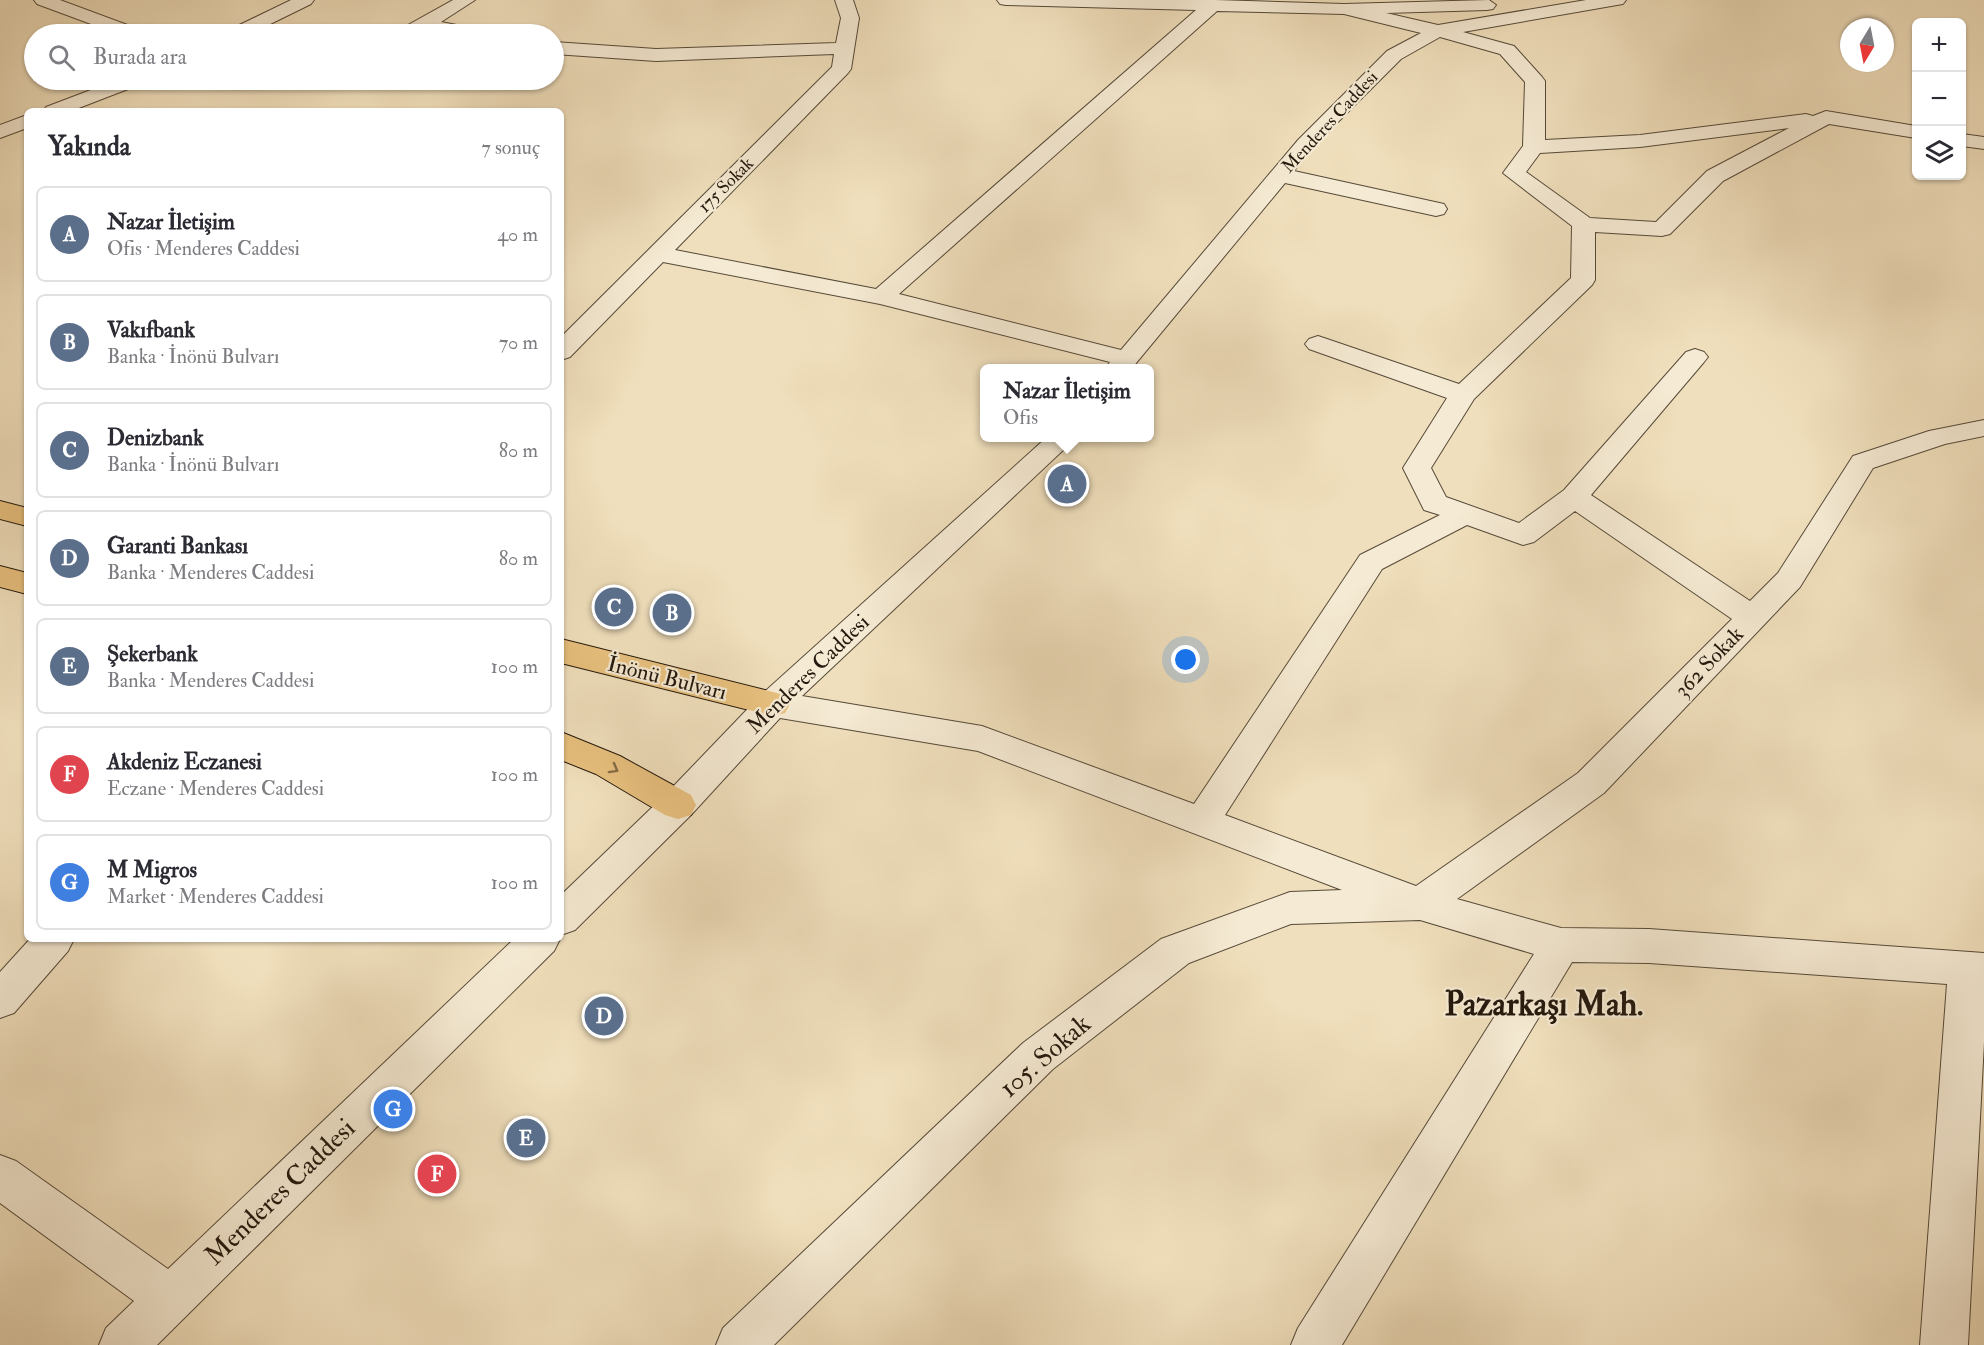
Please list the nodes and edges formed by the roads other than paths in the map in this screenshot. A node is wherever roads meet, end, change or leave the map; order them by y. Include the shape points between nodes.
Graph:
1 (43, 0) edge
2 (305, 0) edge
3 (466, 0) edge
4 (844, 0) edge
5 (1006, 0) edge
6 (1604, 0) edge
7 (1617, 0) edge
8 (1203, 3) edge
9 (1436, 3) edge
10 (1344, 9) junction
11 (107, 24) edge
12 (256, 24) edge
13 (423, 24) edge
14 (1438, 31) junction
15 (845, 48) junction
16 (564, 49) edge
17 (108, 90) edge
18 (61, 108) edge
19 (1826, 117) junction
20 (24, 122) edge
21 (1912, 131) edge
22 (0, 132) edge
23 (1966, 141) edge
24 (1984, 143) edge
25 (1534, 147) junction
26 (1280, 175) junction
27 (1436, 209) dead end
28 (1584, 224) junction
29 (659, 254) junction
30 (881, 297) junction
31 (1318, 344) dead end
32 (564, 349) edge
33 (1695, 357) dead end
34 (1123, 364) edge
35 (1463, 394) junction
36 (1984, 428) edge
37 (1058, 442) edge
38 (1574, 497) junction
39 (0, 510) edge
40 (1466, 514) junction
41 (24, 516) edge
42 (0, 576) edge
43 (24, 583) edge
44 (1752, 617) junction
45 (564, 652) edge
46 (773, 704) junction
47 (564, 746) edge
48 (678, 805) junction
49 (1201, 823) junction
50 (1420, 904) junction
51 (564, 916) edge
52 (51, 942) edge
53 (537, 942) edge
54 (1561, 945) junction
55 (1976, 970) edge
56 (0, 1000) edge
57 (0, 1176) edge
58 (171, 1299) junction
59 (123, 1345) edge
60 (740, 1345) edge
61 (1314, 1345) edge
62 (1944, 1345) edge

1 - 11 street
2 - 12 street
3 - 13 street
4 - 15 street, 175 Sokak via 850,18
5 - 8 street
6 - 9 street
7 - 14 street, Menderes Caddesi
8 - 10 street
8 - 30 street
9 - 10 street
10 - 14 street
14 - 25 street via 1507,50 1535,81
14 - 26 street, Menderes Caddesi via 1394,55 1305,144
15 - 16 street via 656,54
15 - 29 street, 175 Sokak via 842,69
17 - 18 street
19 - 21 street
19 - 25 street via 1640,141
19 - 28 street via 1715,176 1662,229
20 - 22 street
23 - 24 street
25 - 28 street via 1514,173
26 - 27 street
26 - 34 street, Menderes Caddesi
28 - 35 street via 1583,280
29 - 30 street
29 - 32 street, 175 Sokak
30 - 34 street
31 - 35 street
33 - 38 street
35 - 40 street via 1417,468 1434,503
36 - 44 street, 362 Sokak via 1939,436 1863,462 1789,580
37 - 46 street, Menderes Caddesi
38 - 40 street via 1523,536
38 - 44 street
39 - 41 main road
40 - 49 street via 1371,562
42 - 43 main road
44 - 50 street, 362 Sokak via 1591,783
45 - 46 main road, İnönü Bulvarı
46 - 48 street, Menderes Caddesi
46 - 49 street via 982,739
47 -> 48 main road via 608,765
48 - 51 street, Menderes Caddesi
49 - 50 street
50 - 54 street
50 - 60 street, 105. Sokak via 1290,908 1175,951 1038,1056
52 - 56 street
53 - 58 street, Menderes Caddesi
54 - 55 street via 1649,946
54 - 61 street
55 - 62 street
57 - 58 street
58 - 59 street, Menderes Caddesi

